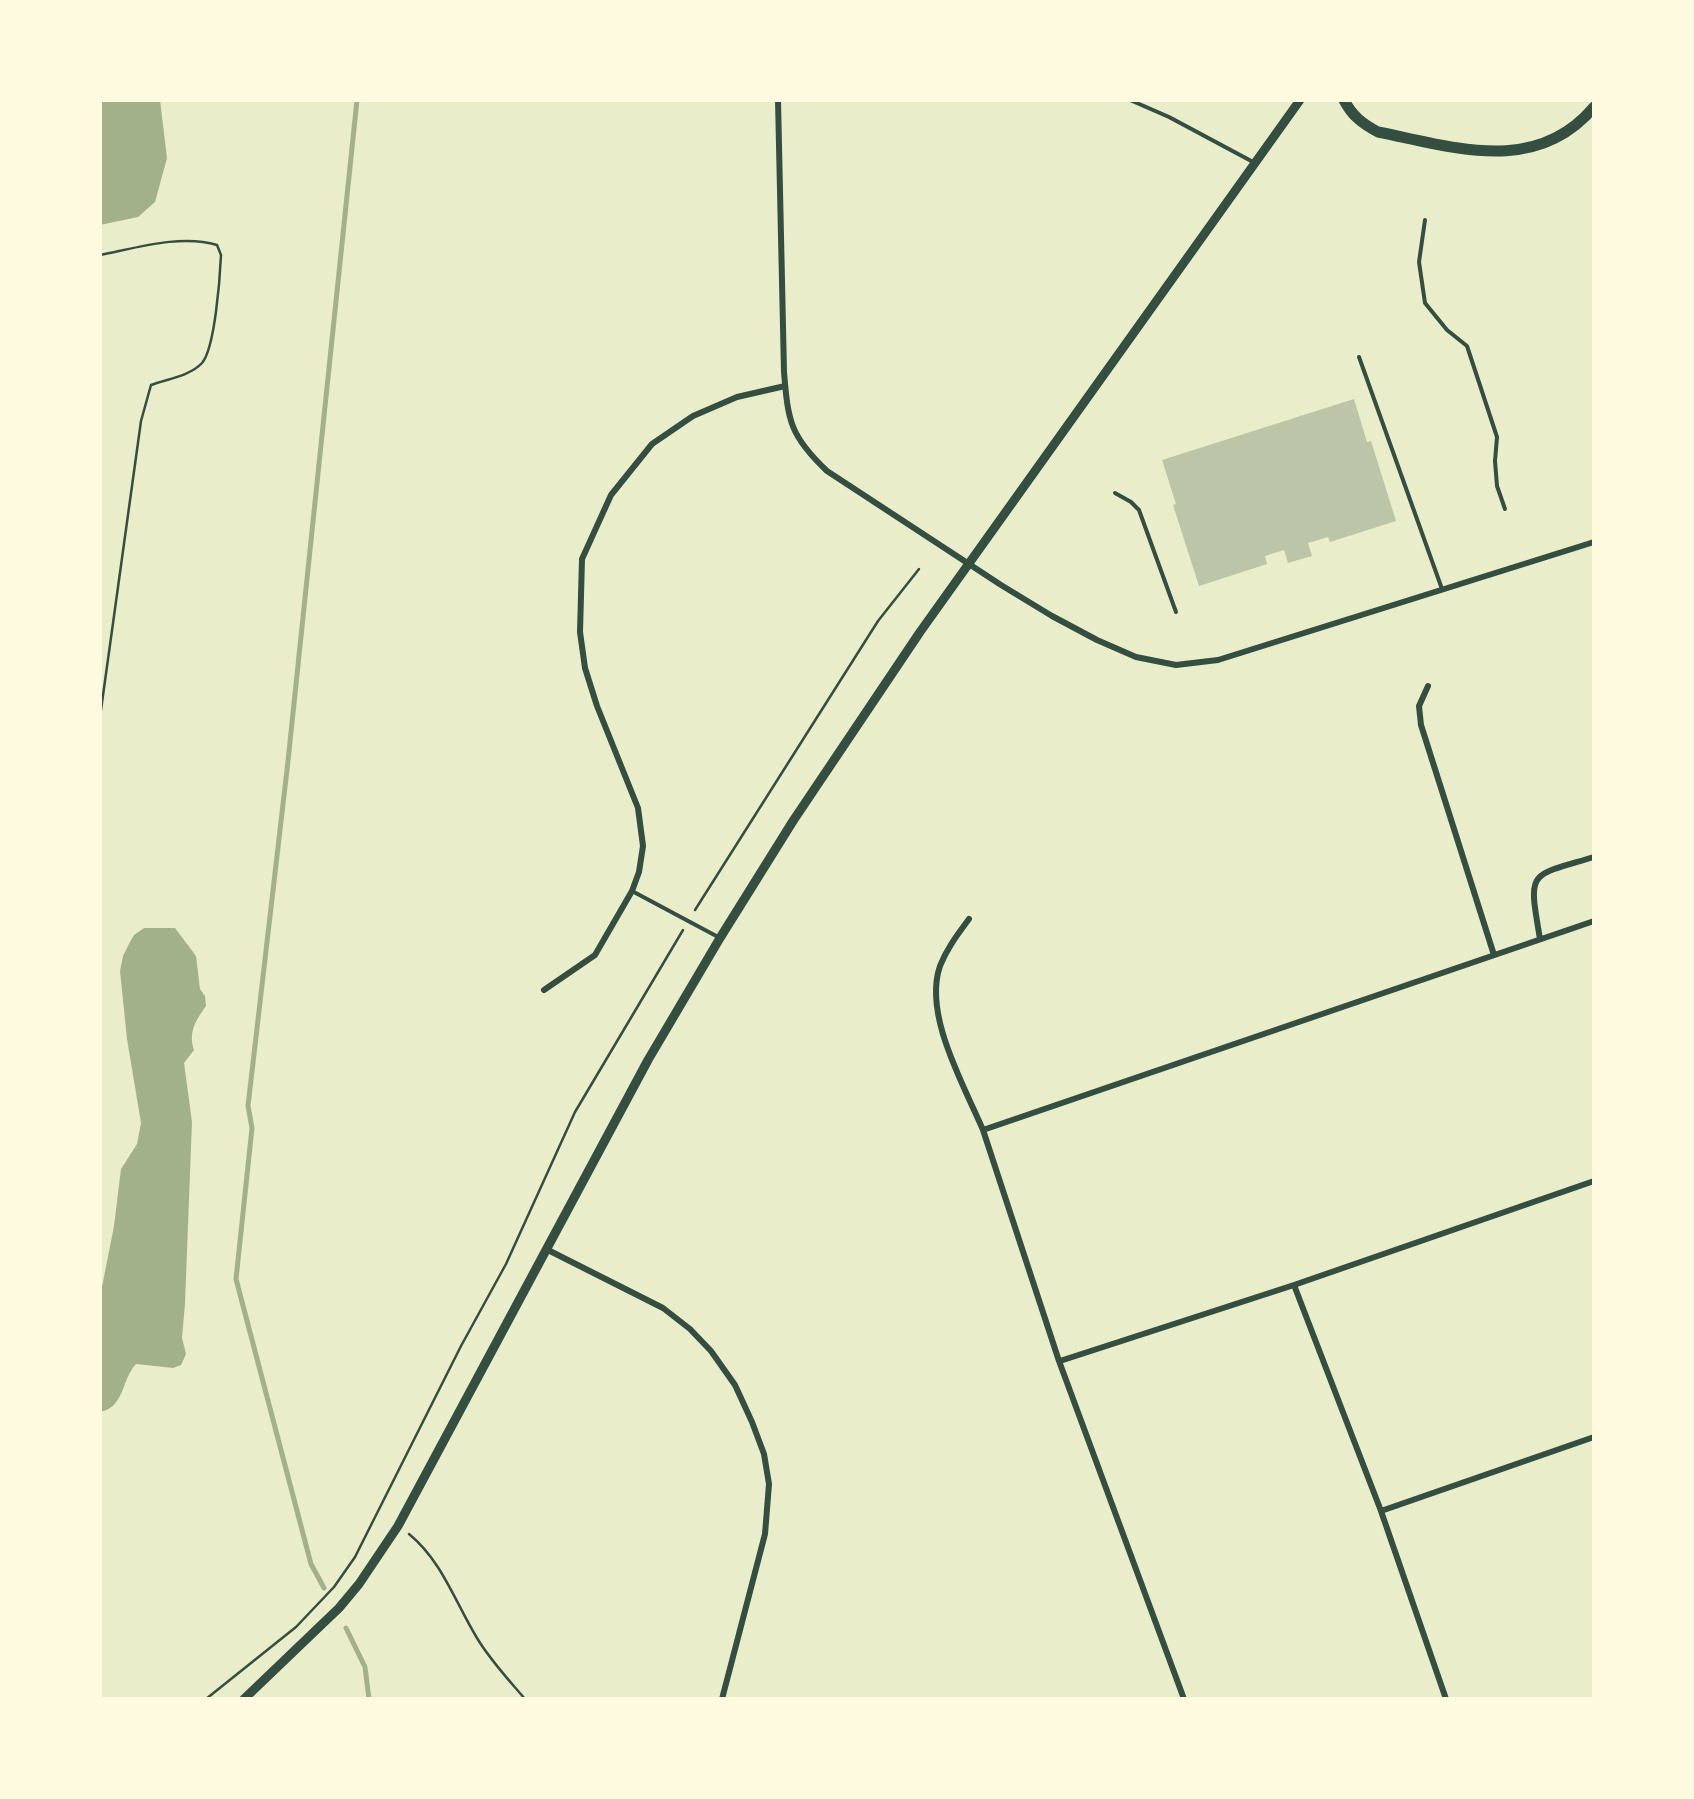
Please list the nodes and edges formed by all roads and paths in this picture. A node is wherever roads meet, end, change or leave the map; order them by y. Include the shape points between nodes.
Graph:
1 (778, 100) edge
2 (1130, 100) edge
3 (1300, 100) edge
4 (1344, 100) edge
5 (1594, 107) edge
6 (1256, 164) junction
7 (1424, 220) dead end
8 (100, 255) edge
9 (1359, 357) dead end
10 (786, 386) junction
11 (1115, 493) dead end
12 (1505, 509) dead end
13 (1594, 542) edge
14 (969, 565) junction
15 (919, 569) dead end
16 (1442, 590) junction
17 (1176, 612) dead end
18 (1428, 686) dead end
19 (100, 717) edge
20 (1594, 856) edge
21 (632, 891) junction
22 (969, 919) dead end
23 (1594, 921) edge
24 (688, 922) junction
25 (720, 938) junction
26 (1540, 939) junction
27 (1494, 955) junction
28 (544, 990) dead end
29 (983, 1130) junction
30 (1594, 1181) edge
31 (546, 1249) junction
32 (1294, 1285) junction
33 (1059, 1361) junction
34 (1594, 1438) edge
35 (1381, 1511) junction
36 (398, 1526) junction
37 (206, 1699) edge
38 (244, 1699) edge
39 (526, 1699) edge
40 (722, 1699) edge
41 (1184, 1699) edge
42 (1446, 1699) edge

1 - 10 street
2 - 6 lane
3 - 6 street
4 - 5 highway via 1378,132 1501,152 1533,149
6 - 14 street
7 - 12 lane via 1419,262 1425,303 1468,346 1497,437
8 - 19 path via 205,241 221,255 206,356 191,371 151,385 141,421
9 - 16 lane
10 - 14 street via 793,431 826,471
10 - 21 street via 693,416 652,444 611,495 582,560 585,668 638,808 644,846
11 - 17 lane via 1139,510
13 - 16 street
14 - 16 street via 1097,640 1176,665 1218,660
14 - 25 street
15 - 24 path via 878,621
18 - 27 street via 1420,725
20 - 26 street via 1535,881
21 - 24 lane
21 - 28 street via 595,955
22 - 29 street via 948,948 935,994 945,1041
23 - 26 street
24 - 25 lane
24 - 37 path via 575,1112 506,1264 355,1558 296,1627
25 - 31 street
26 - 27 street
27 - 29 street
29 - 33 street
30 - 32 street
31 - 36 street
31 - 40 street via 663,1308 690,1329 736,1385 752,1422 769,1484 765,1534
32 - 33 street
32 - 35 street
33 - 41 street
34 - 35 street
35 - 42 street
36 - 38 street via 340,1608
36 - 39 path via 436,1562 480,1643

